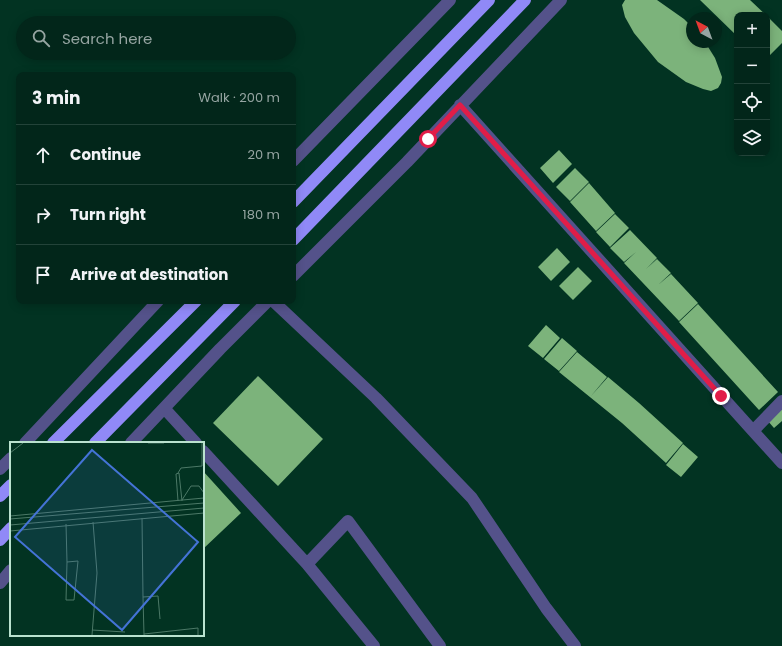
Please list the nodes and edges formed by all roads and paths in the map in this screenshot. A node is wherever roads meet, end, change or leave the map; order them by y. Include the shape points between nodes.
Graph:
1 (450, 0) edge
2 (489, 0) edge
3 (525, 0) edge
4 (561, 0) edge
5 (460, 105) junction
6 (296, 158) edge
7 (296, 199) edge
8 (296, 237) edge
9 (296, 273) edge
10 (155, 304) edge
11 (193, 304) edge
12 (231, 304) edge
13 (265, 304) edge
14 (276, 304) edge
15 (782, 401) edge
16 (164, 408) junction
17 (753, 431) junction
18 (26, 442) edge
19 (54, 442) edge
20 (96, 442) edge
21 (132, 442) edge
22 (195, 442) edge
23 (204, 452) edge
24 (10, 459) edge
25 (782, 463) edge
26 (0, 469) edge
27 (10, 486) edge
28 (0, 496) edge
29 (10, 529) edge
30 (0, 540) edge
31 (307, 564) junction
32 (10, 571) edge
33 (0, 583) edge
34 (374, 646) edge
35 (440, 646) edge
36 (575, 646) edge

1 - 6 street
2 - 7 highway
3 - 8 highway
4 - 5 street
5 - 9 street
5 - 17 street
10 - 18 street
11 - 19 highway
12 - 20 highway
13 - 16 street
14 - 36 street via 376,398 472,498 546,608
15 - 17 street
16 - 21 street
16 - 22 street
17 - 25 street
23 - 31 street
24 - 26 street
27 - 28 highway
29 - 30 highway
31 - 34 street
31 - 35 street via 348,521
32 - 33 street

